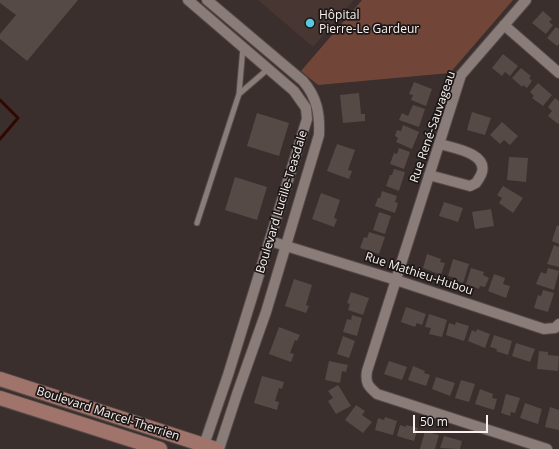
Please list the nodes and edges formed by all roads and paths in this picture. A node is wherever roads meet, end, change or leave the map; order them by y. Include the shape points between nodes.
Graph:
1 (188, 0) edge
2 (207, 0) edge
3 (526, 0) edge
4 (504, 25) junction
5 (243, 47) junction
6 (268, 69) junction
7 (559, 72) edge
8 (239, 94) junction
9 (440, 144) junction
10 (430, 176) junction
11 (197, 223) dead end
12 (270, 241) junction
13 (285, 246) junction
14 (396, 280) junction
15 (559, 324) edge
16 (0, 379) edge
17 (0, 398) edge
18 (208, 448) edge
19 (160, 449) edge
20 (219, 449) edge
21 (547, 449) edge

1 - 5 street, Boulevard Lucille-Teasdale
2 - 13 street, Boulevard Lucille-Teasdale via 303,81 310,89 318,108 320,135
3 - 4 street, Rue René-Sauvageau
4 - 7 street
4 - 9 street, Rue René-Sauvageau via 461,75
5 - 6 street, Boulevard Lucille-Teasdale
5 - 8 lane
6 - 8 lane
6 - 12 street, Boulevard Lucille-Teasdale via 294,91 306,108 307,119
8 - 11 lane
9 - 10 street, Rue René-Sauvageau
9 - 10 street via 471,153 483,166 482,173 476,183 470,186
10 - 14 street, Rue René-Sauvageau
12 - 13 street, Rue Mathieu-Hubou
12 - 18 street, Boulevard Lucille-Teasdale
13 - 14 street, Rue Mathieu-Hubou
13 - 20 street, Boulevard Lucille-Teasdale via 266,312
14 - 15 street, Rue Mathieu-Hubou via 544,329 555,328
14 - 21 street, Rue René-Sauvageau via 367,371 366,380 370,387 377,394
16 - 18 street, Boulevard Marcel-Therrien
17 - 19 street, Boulevard Marcel-Therrien

